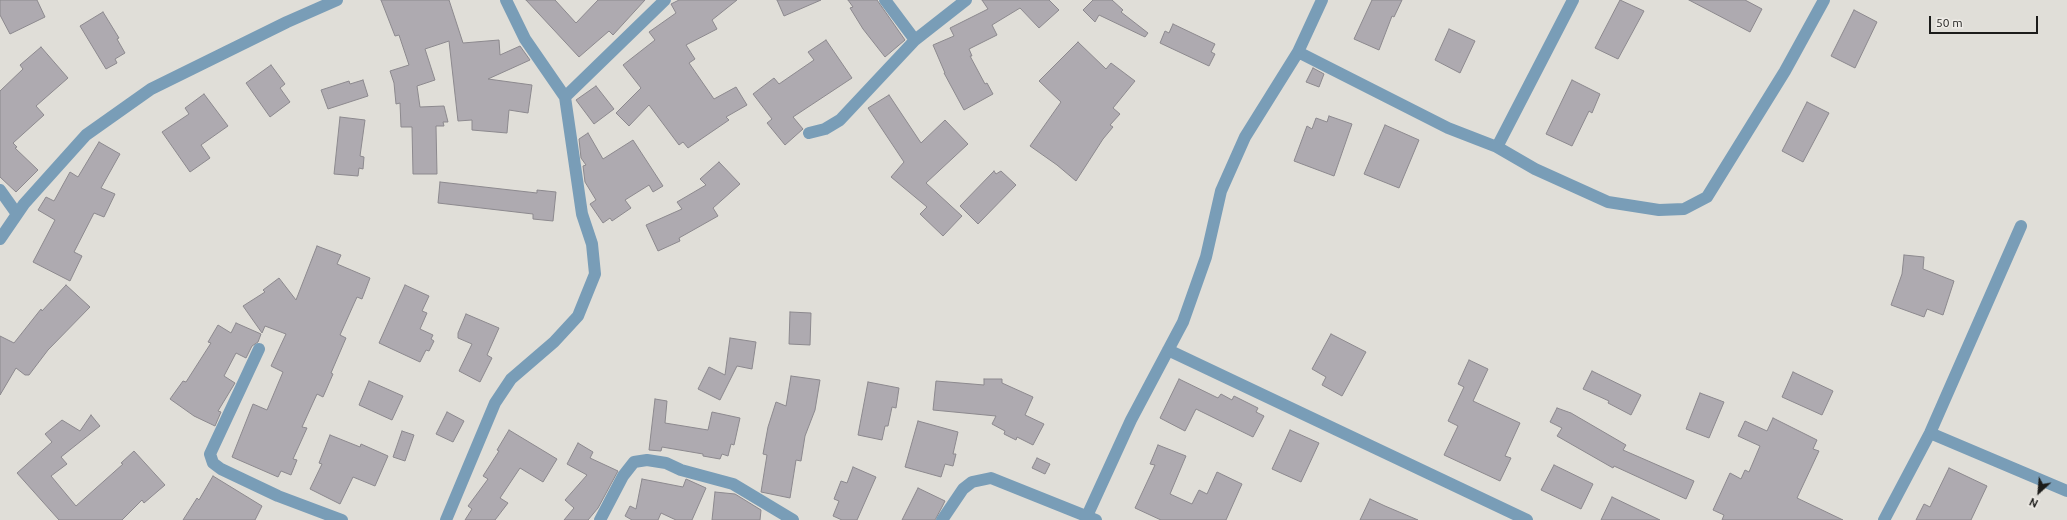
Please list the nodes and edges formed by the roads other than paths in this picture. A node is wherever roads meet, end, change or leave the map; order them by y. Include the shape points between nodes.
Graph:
1 (337, 0) edge
2 (506, 0) edge
3 (665, 0) edge
4 (885, 0) edge
5 (966, 0) edge
6 (1322, 0) edge
7 (1573, 0) edge
8 (1824, 0) edge
9 (915, 40) junction
10 (1298, 52) junction
11 (565, 96) junction
12 (809, 133) dead end
13 (1497, 147) junction
14 (0, 190) edge
15 (17, 214) junction
16 (2021, 226) dead end
17 (0, 239) edge
18 (259, 349) dead end
19 (1168, 350) junction
20 (1930, 433) junction
21 (2067, 491) edge
22 (1092, 518) edge
23 (342, 520) edge
24 (446, 520) edge
25 (600, 520) edge
26 (793, 520) edge
27 (942, 520) edge
28 (1526, 520) edge
29 (1884, 520) edge

1 - 15 street via 151,89 86,135
2 - 11 street via 525,39
3 - 11 street
4 - 9 street
5 - 9 street
6 - 10 street
7 - 13 street
8 - 13 street via 1785,71 1707,197 1684,209 1659,210 1608,202 1535,169
9 - 12 street via 840,120 825,129
10 - 13 street via 1448,128
10 - 19 street via 1245,138 1221,191 1206,257 1183,322
11 - 24 street via 582,214 592,244 595,274 578,316 554,342 511,379 495,403
14 - 15 street
15 - 17 street
16 - 20 street
18 - 23 street via 214,443 210,454 213,463 278,496
19 - 22 street via 1131,420
19 - 28 street
20 - 21 street
20 - 29 street
22 - 27 street via 991,478 972,482 963,489
25 - 26 street via 622,476 634,462 647,460 666,463 681,470 733,484

